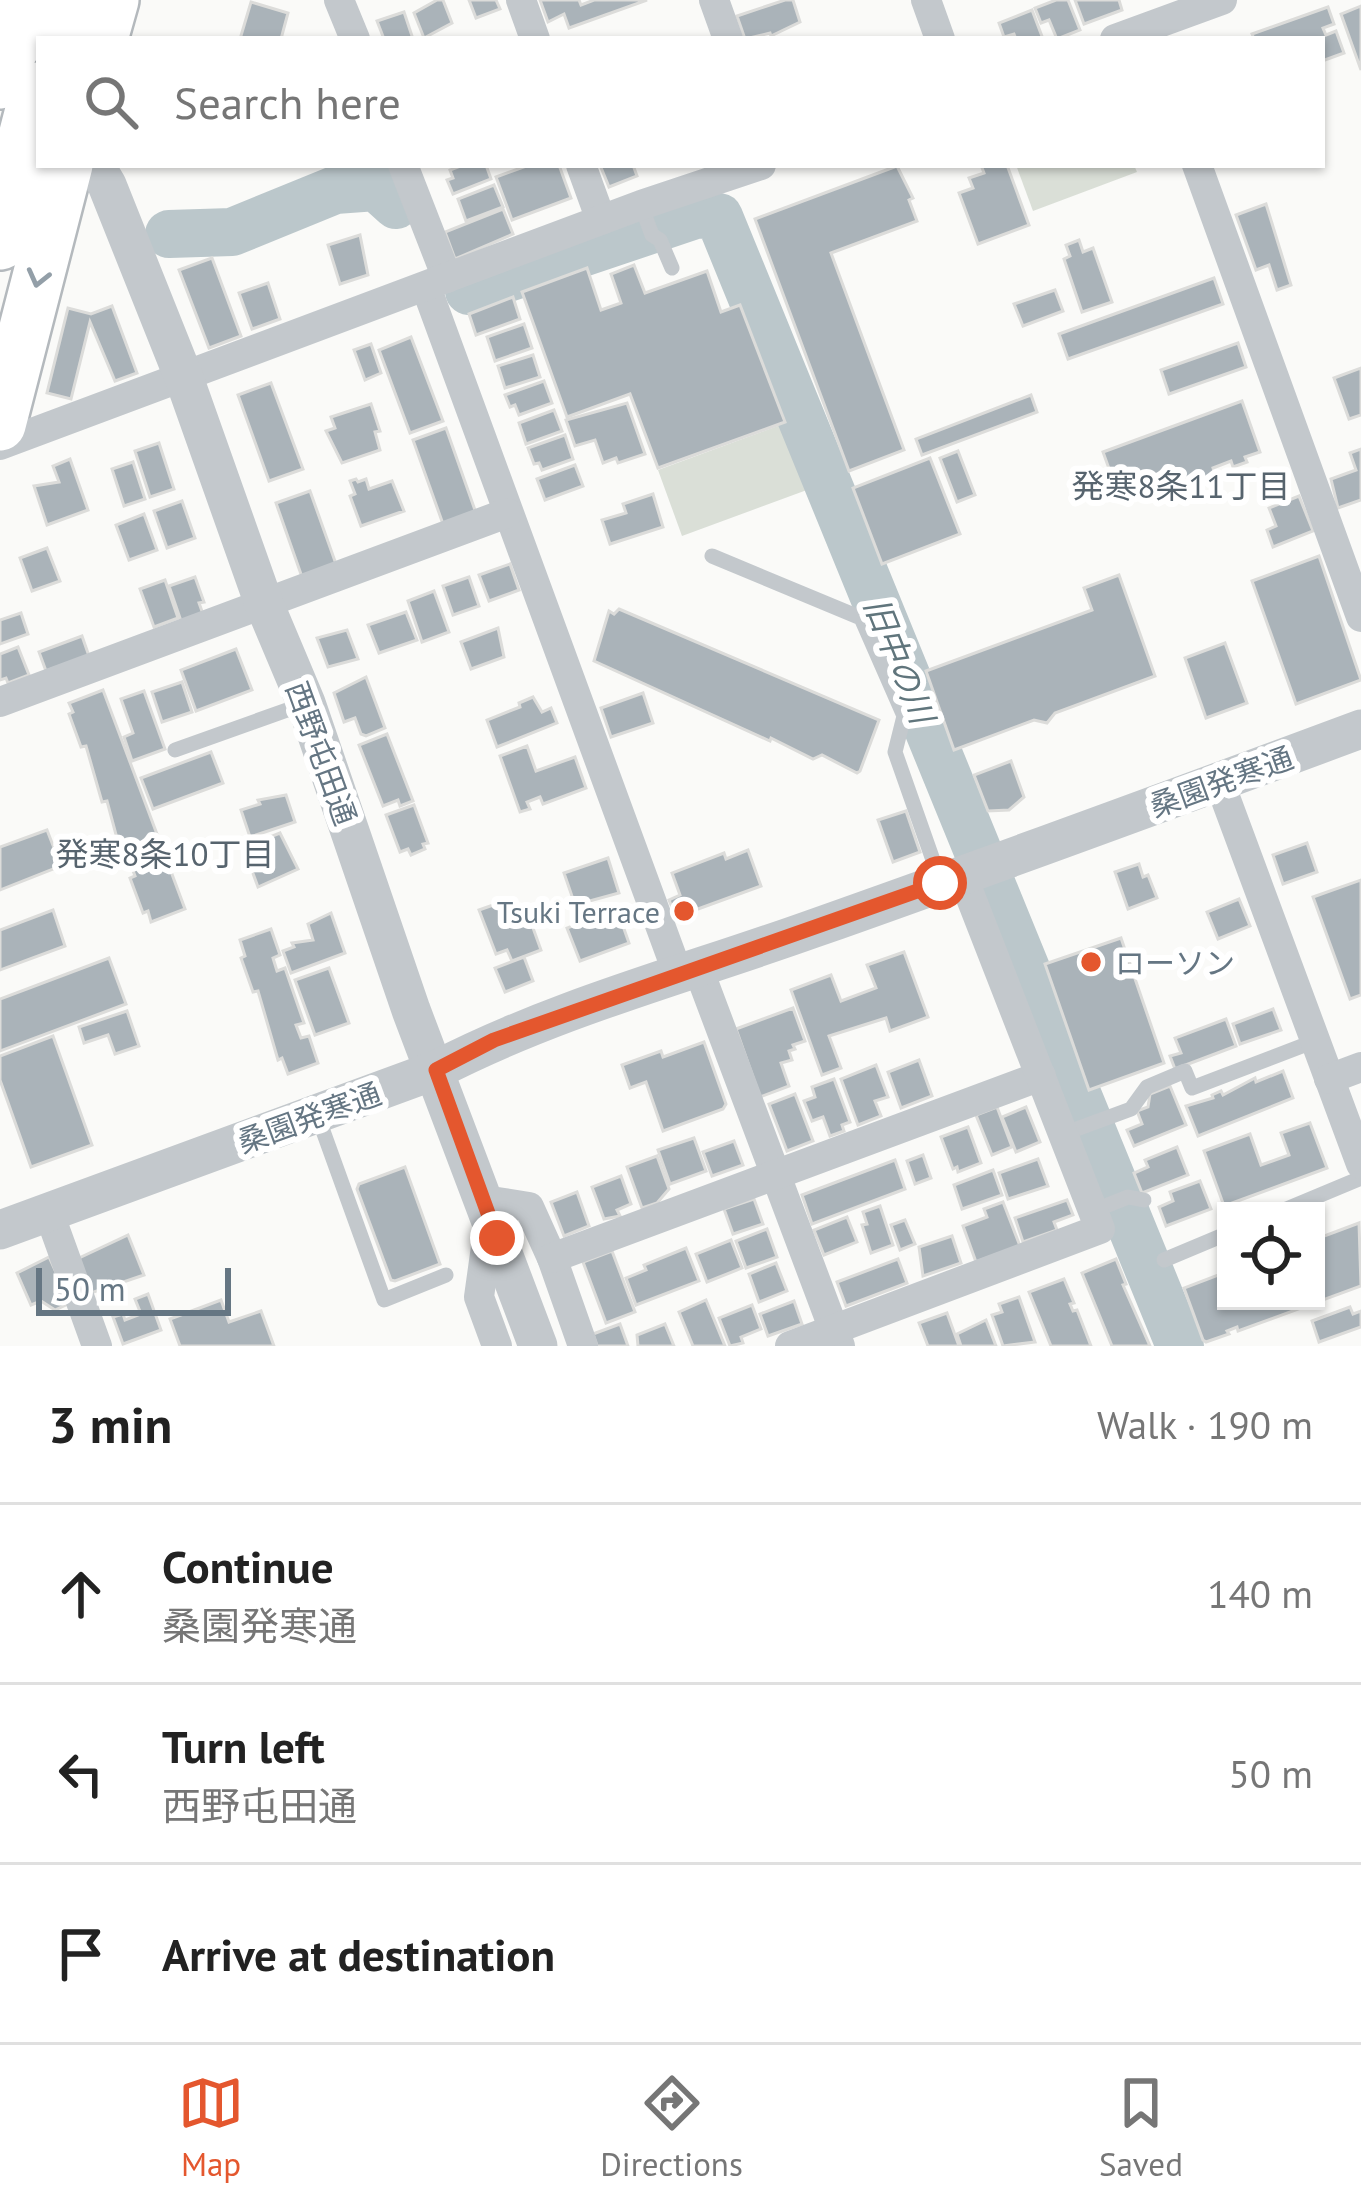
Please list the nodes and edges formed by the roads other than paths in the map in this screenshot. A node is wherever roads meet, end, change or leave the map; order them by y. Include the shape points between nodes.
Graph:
1 (23, 0) edge
2 (44, 0) edge
3 (64, 0) edge
4 (113, 0) edge
5 (339, 0) edge
6 (520, 0) edge
7 (714, 0) edge
8 (926, 0) edge
9 (1222, 0) edge
10 (1145, 22) edge
11 (52, 36) edge
12 (54, 36) edge
13 (102, 36) edge
14 (354, 36) edge
15 (534, 36) edge
16 (727, 36) edge
17 (939, 36) edge
18 (0, 80) edge
19 (36, 103) edge
20 (66, 168) edge
21 (97, 168) edge
22 (404, 168) edge
23 (582, 168) edge
24 (753, 168) edge
25 (1198, 168) edge
26 (643, 211) junction
27 (601, 220) junction
28 (0, 242) edge
29 (672, 268) dead end
30 (436, 283) junction
31 (184, 378) junction
32 (0, 425) edge
33 (0, 445) edge
34 (507, 514) junction
35 (712, 556) dead end
36 (263, 601) junction
37 (1361, 617) edge
38 (0, 702) edge
39 (306, 703) junction
40 (1361, 729) edge
41 (175, 750) dead end
42 (1220, 782) junction
43 (969, 872) junction
44 (688, 971) junction
45 (1315, 1041) junction
46 (1361, 1067) edge
47 (436, 1070) junction
48 (1041, 1076) junction
49 (1329, 1079) junction
50 (316, 1114) junction
51 (1071, 1131) junction
52 (1360, 1161) edge
53 (776, 1173) junction
54 (1136, 1198) dead end
55 (1296, 1202) edge
56 (1101, 1208) junction
57 (49, 1214) junction
58 (490, 1219) junction
59 (0, 1230) edge
60 (1217, 1238) edge
61 (552, 1258) junction
62 (1164, 1260) dead end
63 (446, 1275) dead end
64 (837, 1338) edge
65 (97, 1346) edge
66 (497, 1346) edge
67 (538, 1346) edge
68 (583, 1346) edge
69 (790, 1346) edge

1 - 18 highway
2 - 11 street
3 - 12 highway
4 - 13 highway
5 - 14 street
6 - 15 street
7 - 16 street
8 - 17 street
9 - 10 street
19 - 28 highway
20 -> 32 highway
21 - 31 street, 西野屯田通
22 - 30 street
23 - 27 street
24 - 26 street
25 - 37 street
26 - 27 street
26 - 29 lane
27 - 30 street
30 - 31 street
30 - 34 street
31 - 33 street
31 - 36 street, 西野屯田通
34 - 36 street
34 - 44 street
35 - 43 lane via 861,618 904,716 895,752
36 - 38 street
36 - 39 street, 西野屯田通
39 - 41 lane
39 - 47 street, 西野屯田通
40 - 42 street, 桑園発寒通
42 - 43 street, 桑園発寒通
42 - 45 street
43 - 44 street, 桑園発寒通
43 - 48 street
44 - 47 street, 桑園発寒通 via 494,1040
44 - 53 street
45 - 49 street
45 - 51 lane via 1192,1088 1185,1071 1147,1087 1131,1109
46 - 49 street
47 - 50 street, 桑園発寒通
47 - 58 street, 西野屯田通
48 - 51 street
48 - 53 street
49 - 52 street
50 - 57 street, 桑園発寒通
50 - 63 lane via 384,1300
51 - 56 street
52 - 55 lane
53 - 61 street
53 - 64 street
54 - 56 lane
56 - 64 street via 1100,1229
57 - 59 street, 桑園発寒通
57 - 65 street
58 - 61 street via 529,1208
58 - 66 street via 479,1297
58 - 67 street, 西野屯田通
60 - 62 lane
61 - 68 street
64 - 69 street

